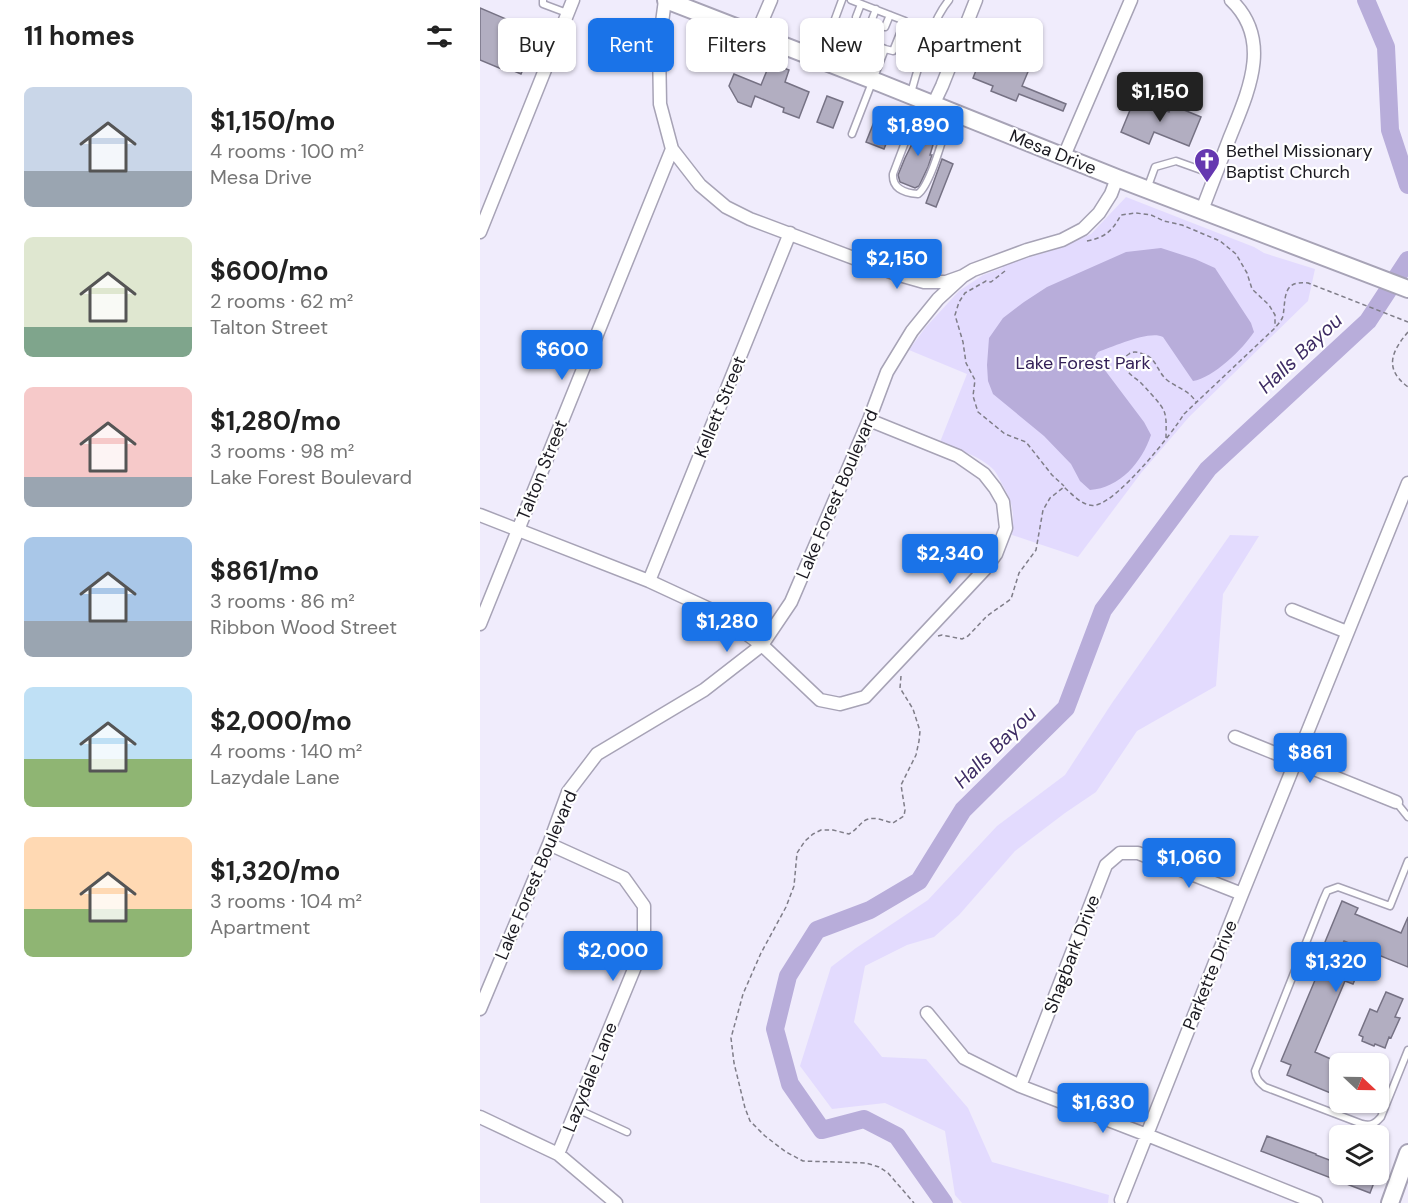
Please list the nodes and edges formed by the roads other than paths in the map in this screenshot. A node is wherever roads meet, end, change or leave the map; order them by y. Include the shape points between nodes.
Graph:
1 (543, 0) edge
2 (573, 0) edge
3 (665, 0) edge
4 (771, 0) edge
5 (842, 0) edge
6 (850, 0) edge
7 (949, 0) edge
8 (976, 0) edge
9 (1131, 0) edge
10 (1231, 0) edge
11 (861, 4) junction
12 (876, 9) junction
13 (568, 14) junction
14 (890, 15) junction
15 (856, 17) dead end
16 (712, 18) edge
17 (763, 18) edge
18 (835, 18) edge
19 (873, 18) edge
20 (885, 27) dead end
21 (885, 49) joint
22 (851, 72) edge
23 (873, 80) junction
24 (922, 100) junction
25 (951, 112) junction
26 (852, 134) dead end
27 (672, 148) junction
28 (1064, 156) junction
29 (1215, 175) junction
30 (1117, 178) junction
31 (1147, 189) junction
32 (1202, 210) junction
33 (480, 232) edge
34 (790, 233) junction
35 (963, 276) junction
36 (1408, 289) edge
37 (869, 420) junction
38 (1408, 483) edge
39 (480, 515) edge
40 (517, 530) junction
41 (649, 580) junction
42 (1292, 610) dead end
43 (480, 624) edge
44 (1347, 632) junction
45 (762, 645) junction
46 (1236, 737) dead end
47 (1295, 761) junction
48 (1396, 802) joint
49 (1408, 817) edge
50 (549, 844) junction
51 (1408, 861) edge
52 (1242, 894) junction
53 (480, 1010) edge
54 (927, 1012) dead end
55 (1408, 1050) edge
56 (1020, 1086) junction
57 (577, 1110) junction
58 (480, 1117) edge
59 (627, 1132) dead end
60 (1147, 1135) junction
61 (1408, 1153) edge
62 (558, 1154) junction
63 (1121, 1200) dead end
64 (616, 1203) edge
65 (1316, 1203) edge
66 (1390, 1203) edge

1 - 13 lane via 543,4
2 - 13 street
3 - 16 main road, Mesa Drive
3 - 27 street via 659,45 660,104
4 - 17 street
5 - 18 lane
6 - 11 lane
7 - 24 lane via 941,9 920,64
8 - 24 street via 942,86
9 - 28 street
10 - 29 street via 1248,20 1254,60 1247,93
11 - 12 lane
11 - 15 lane
12 - 14 lane
12 - 19 lane
13 - 33 street
14 - 20 lane
14 - 21 lane via 905,21 893,51
21 - 23 lane
22 - 23 main road, Mesa Drive
23 - 24 main road, Mesa Drive
23 - 26 lane
24 - 25 main road, Mesa Drive
24 - 25 lane via 893,174 898,188 918,194 924,188
25 - 28 main road, Mesa Drive
27 - 34 street via 700,184 726,207
27 - 40 street, Talton Street
28 - 30 main road, Mesa Drive
29 - 31 lane via 1176,161 1155,167
29 - 32 street
30 - 31 main road, Mesa Drive
30 - 35 street via 1099,213 1083,229
31 - 32 main road, Mesa Drive
32 - 36 main road, Mesa Drive
34 - 35 street via 924,282 946,282
34 - 41 street, Kellett Street
35 - 37 street, Lake Forest Boulevard via 912,331 887,372
37 - 45 street, Lake Forest Boulevard via 791,602
37 - 45 street via 958,456 984,474 1003,502 1006,528 996,554 865,697 840,704 820,700
38 - 44 street, Parkette Drive
39 - 40 street
40 - 41 street
40 - 43 street, Talton Street
41 - 45 street via 717,612
42 - 44 street
44 - 47 street, Parkette Drive
45 - 50 street, Lake Forest Boulevard via 704,690 597,754 568,792
46 - 47 street
47 - 48 street
47 - 52 street, Parkette Drive
48 - 49 lane
50 - 53 street, Lake Forest Boulevard
50 - 57 street, Lazydale Lane via 624,878 644,906 644,945
51 - 55 lane via 1390,906 1338,887 1327,891 1255,1076 1265,1087 1370,1125 1381,1117
52 - 56 street, Shagbark Drive via 1138,853 1120,853 1106,865
52 - 60 street, Parkette Drive
54 - 56 street via 964,1058
56 - 60 street
57 - 59 lane
57 - 62 street, Lazydale Lane
58 - 62 street
60 - 63 street, Parkette Drive
60 - 65 street
61 - 66 main road
62 - 64 street

